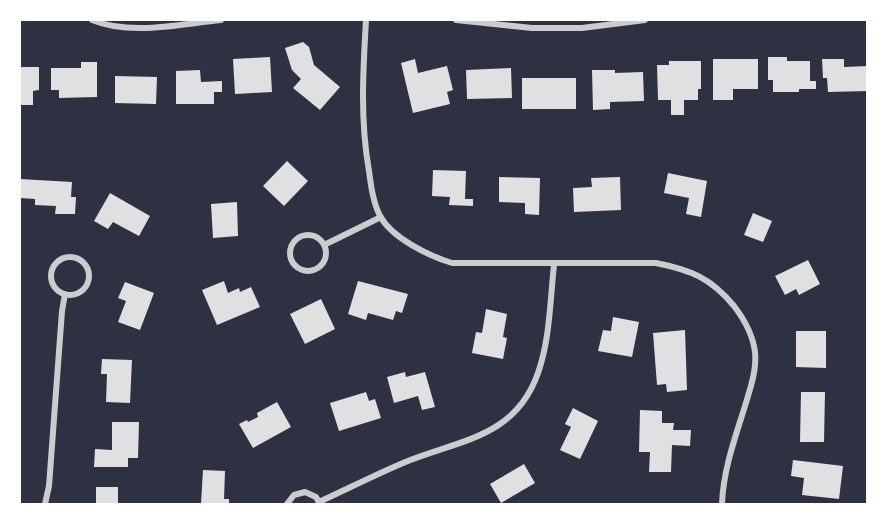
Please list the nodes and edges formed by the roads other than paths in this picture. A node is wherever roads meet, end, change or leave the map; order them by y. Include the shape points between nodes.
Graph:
1 (92, 20) edge
2 (221, 20) edge
3 (366, 20) edge
4 (456, 20) edge
5 (645, 20) edge
6 (477, 21) edge
7 (381, 217) junction
8 (324, 245) junction
9 (554, 265) junction
10 (65, 294) junction
11 (320, 503) edge
12 (45, 504) edge
13 (287, 504) edge
14 (722, 504) edge

1 - 2 street via 120,27
3 - 7 street via 364,143
4 - 6 street
5 - 6 street via 572,28
7 - 8 street
7 - 9 street via 415,247 452,263
8 - 8 street via 309,235 297,238 290,248 291,261 306,271 318,267 325,257
9 - 11 street via 540,364 519,408 484,435 404,462
9 - 14 street via 656,263 682,269 704,278 724,293 739,312 755,352 753,379 729,458
10 - 10 street via 78,293 87,284 86,265 75,258 62,259 53,268 51,281
10 - 12 street
11 - 13 street via 305,492 294,495

